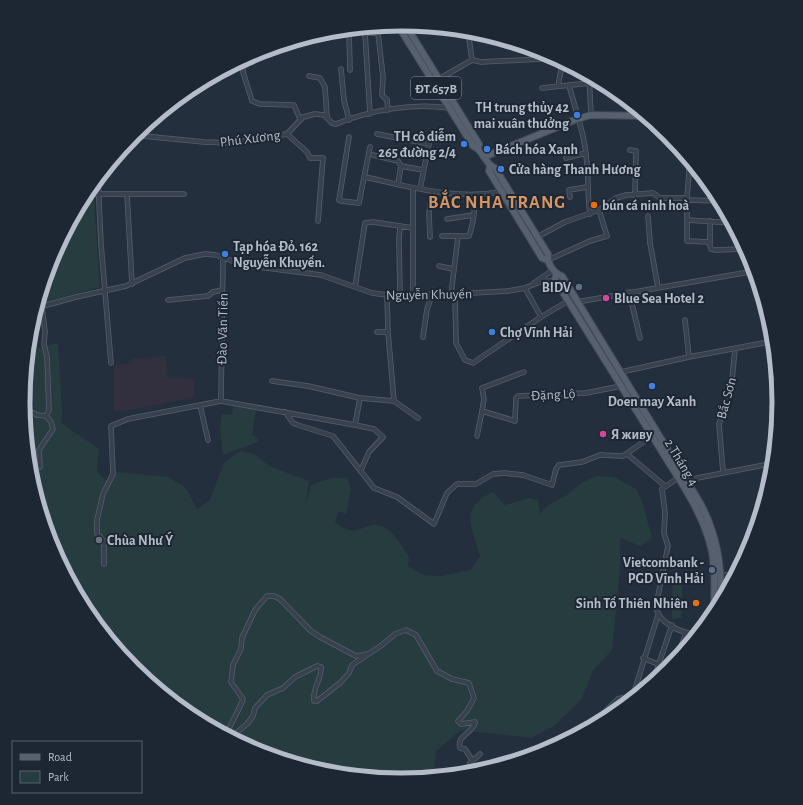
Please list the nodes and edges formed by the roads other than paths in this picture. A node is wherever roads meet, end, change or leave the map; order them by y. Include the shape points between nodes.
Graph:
1 (399, 31) edge
2 (410, 31) edge
3 (378, 33) joint
4 (349, 35) edge
5 (469, 37) edge
6 (541, 59) dead end
7 (472, 60) junction
8 (243, 66) edge
9 (562, 67) edge
10 (341, 69) dead end
11 (350, 70) dead end
12 (309, 76) dead end
13 (439, 79) junction
14 (590, 83) joint
15 (569, 85) junction
16 (558, 86) junction
17 (542, 88) dead end
18 (449, 108) junction
19 (388, 110) junction
20 (370, 114) junction
21 (591, 115) junction
22 (637, 116) edge
23 (327, 117) junction
24 (300, 119) junction
25 (577, 119) junction
26 (349, 120) junction
27 (287, 134) junction
28 (377, 134) dead end
29 (143, 136) edge
30 (349, 137) dead end
31 (370, 147) dead end
32 (478, 148) junction
33 (630, 150) dead end
34 (586, 153) junction
35 (373, 156) dead end
36 (484, 157) junction
37 (566, 158) dead end
38 (401, 166) junction
39 (490, 166) junction
40 (689, 168) edge
41 (423, 170) junction
42 (365, 177) junction
43 (398, 184) junction
44 (587, 187) junction
45 (413, 188) junction
46 (98, 189) edge
47 (420, 189) junction
48 (432, 191) junction
49 (501, 192) junction
50 (94, 194) edge
51 (98, 194) junction
52 (127, 194) junction
53 (184, 194) dead end
54 (474, 196) junction
55 (635, 196) junction
56 (570, 198) dead end
57 (687, 199) junction
58 (713, 201) edge
59 (599, 210) junction
60 (590, 214) junction
61 (473, 215) junction
62 (648, 216) dead end
63 (447, 219) dead end
64 (686, 220) junction
65 (318, 221) dead end
66 (710, 221) junction
67 (726, 223) edge
68 (400, 227) junction
69 (414, 228) junction
70 (442, 236) dead end
71 (430, 237) dead end
72 (537, 237) junction
73 (458, 238) junction
74 (710, 243) junction
75 (740, 249) edge
76 (223, 257) junction
77 (547, 260) junction
78 (439, 266) dead end
79 (453, 269) junction
80 (555, 272) junction
81 (749, 272) edge
82 (557, 283) junction
83 (132, 284) junction
84 (355, 287) junction
85 (658, 287) junction
86 (525, 288) junction
87 (222, 290) junction
88 (104, 291) junction
89 (629, 292) junction
90 (453, 294) junction
91 (387, 295) junction
92 (400, 295) junction
93 (413, 295) junction
94 (432, 295) junction
95 (168, 300) dead end
96 (568, 301) junction
97 (577, 302) junction
98 (42, 307) edge
99 (42, 309) edge
100 (541, 317) junction
101 (685, 320) dead end
102 (378, 332) dead end
103 (388, 332) junction
104 (423, 337) dead end
105 (640, 338) dead end
106 (768, 342) edge
107 (735, 349) junction
108 (689, 356) junction
109 (111, 363) dead end
110 (524, 372) dead end
111 (618, 373) junction
112 (272, 381) dead end
113 (621, 386) junction
114 (360, 398) junction
115 (221, 400) junction
116 (394, 400) junction
117 (200, 405) junction
118 (30, 411) edge
119 (482, 411) junction
120 (285, 412) junction
121 (46, 416) junction
122 (418, 418) dead end
123 (355, 425) junction
124 (476, 436) dead end
125 (652, 436) junction
126 (208, 440) dead end
127 (627, 454) junction
128 (768, 464) edge
129 (40, 468) dead end
130 (361, 470) junction
131 (723, 472) junction
132 (682, 480) junction
133 (665, 486) junction
134 (104, 564) dead end
135 (715, 571) junction
136 (731, 574) edge
137 (722, 575) junction
138 (722, 590) edge
139 (714, 602) edge
140 (658, 615) junction
141 (672, 625) junction
142 (686, 633) junction
143 (692, 634) edge
144 (681, 647) edge
145 (368, 654) junction
146 (643, 658) junction
147 (659, 664) junction
148 (663, 666) edge
149 (656, 673) edge
150 (633, 693) edge
151 (625, 699) edge
152 (601, 715) edge
153 (228, 731) edge
154 (234, 734) edge
155 (480, 754) dead end
156 (472, 760) junction
157 (469, 768) edge

1 - 18 main road, 2 Tháng 4 / ĐT.657B
2 - 13 main road, 2 Tháng 4 / ĐT.657B
3 - 19 street via 383,77 382,95 387,100
3 - 20 street via 365,33
4 - 11 street
5 - 7 street
6 - 7 street via 481,62
7 - 13 street
8 - 24 street via 252,101 260,104 292,104
9 - 16 street
10 - 26 street
12 - 23 street via 320,78 324,83
13 - 32 main road, 2 Tháng 4 / ĐT.657B via 479,144
14 - 15 street
14 - 21 street
15 - 16 street
15 - 25 street
16 - 17 street
18 - 19 street via 424,106
18 - 32 main road, 2 Tháng 4 / ĐT.657B via 473,146
19 - 20 street
20 - 26 street
21 - 22 main road
21 - 25 main road
23 - 24 street via 315,114
23 - 26 street via 334,124
24 - 27 street, Phú Xương
25 - 34 street via 581,125
25 - 36 main road
27 - 29 street, Phú Xương via 224,143
27 - 65 street via 310,158 323,158
28 - 41 street via 428,143 429,150
30 - 42 street via 339,200 359,203
31 - 42 street
32 - 36 main road, 2 Tháng 4 / ĐT.657B
33 - 55 street via 636,151
34 - 37 street
34 - 44 street
35 - 38 street via 398,161
36 - 39 main road, 2 Tháng 4 / ĐT.657B
38 - 41 street
38 - 43 street
39 - 49 main road, 2 Tháng 4 / ĐT.657B via 489,171
39 - 72 main road, 2 Tháng 4 / ĐT.657B via 495,168
40 - 57 street
41 - 47 street
42 - 43 street
43 - 45 street
44 - 56 street via 569,190
44 - 60 street
45 - 47 street
45 - 69 street
46 - 51 street
47 - 48 street
48 - 54 street
48 - 71 street via 429,213
49 - 54 street
49 - 77 main road, 2 Tháng 4 / ĐT.657B via 542,258
50 - 51 street
51 - 52 street
51 - 88 street
52 - 53 street
52 - 83 street
54 - 61 street via 476,210
55 - 57 street via 653,193 660,198
55 - 59 street via 616,198
57 - 58 street
57 - 64 street
59 - 60 street
59 - 77 street via 607,236
60 - 72 street via 558,225
61 - 63 street
61 - 73 street via 468,236
62 - 85 street
64 - 66 street
64 - 74 street via 687,241
66 - 67 street
66 - 74 street
68 - 69 street
68 - 84 street via 365,223
68 - 92 street
69 - 93 street
70 - 73 street
72 - 77 main road, 2 Tháng 4 / ĐT.657B via 548,254
73 - 79 street
74 - 75 street via 713,250
76 - 83 street, Nguyễn Khuyến via 211,254 193,256
76 - 84 street, Nguyễn Khuyến via 243,265 321,275
76 - 87 street, Đào Văn Tiến
77 - 80 main road, 2 Tháng 4 / ĐT.657B
78 - 79 street
79 - 90 street
80 - 82 main road, 2 Tháng 4 / ĐT.657B
80 - 86 street, Nguyễn Khuyến
80 - 97 main road, 2 Tháng 4 / ĐT.657B via 562,276
81 - 85 street
82 - 86 street, Nguyễn Khuyến via 545,280
82 - 96 main road, 2 Tháng 4 / ĐT.657B
83 - 88 street, Nguyễn Khuyến
84 - 91 street, Nguyễn Khuyến
85 - 89 street
86 - 90 street, Nguyễn Khuyến
86 - 100 street
87 - 95 street via 208,296
87 - 115 street, Đào Văn Tiến
88 - 98 street, Nguyễn Khuyến
88 - 109 street
89 - 97 street
89 - 105 street
90 - 94 street, Nguyễn Khuyến
90 - 100 street via 456,343 465,360 470,363
91 - 92 street, Nguyễn Khuyến
91 - 103 street
92 - 93 street, Nguyễn Khuyến
93 - 94 street, Nguyễn Khuyến
94 - 104 street
96 - 100 street
96 - 111 main road, 2 Tháng 4 / ĐT.657B
97 - 111 main road, 2 Tháng 4 / ĐT.657B
99 - 121 street via 44,348 48,367 49,410
101 - 108 street
102 - 103 street
103 - 116 street
106 - 107 street
107 - 108 street
107 - 131 street, Bắc Sơn via 732,380 719,424
108 - 111 street
110 - 119 street, Đặng Lộ via 482,388
111 - 113 main road, 2 Tháng 4 / ĐT.657B
111 - 132 main road, 2 Tháng 4 / ĐT.657B
112 - 114 street
113 - 119 street, Đặng Lộ via 586,393 518,396 515,421
113 - 125 main road, 2 Tháng 4 / ĐT.657B
114 - 116 street
114 - 123 street
115 - 117 street
115 - 120 street
116 - 122 street
117 - 126 street
117 - 134 street via 128,419 111,426 113,474 102,494 97,520 97,533 104,542
118 - 121 street
119 - 124 street
120 - 123 street
120 - 130 street via 293,423 333,436
121 - 129 street via 51,422 52,429 39,450
123 - 130 street via 374,429 383,437 369,452
125 - 127 street
125 - 132 main road, 2 Tháng 4 / ĐT.657B
127 - 130 street via 619,457 600,456 582,462 561,464 556,469 552,485 523,475 504,473 493,474 476,484 457,484 446,493 434,524 397,497 374,488
127 - 133 street
128 - 131 street
131 - 132 street
132 - 133 street
132 - 135 main road, 2 Tháng 4 / ĐT.657B via 702,520 712,551
132 - 137 main road, 2 Tháng 4 / ĐT.657B via 705,511 715,536
133 - 140 street via 661,493 665,513 664,533 668,546 657,592
135 - 137 main road
135 - 139 main road, 2 Tháng 4 / ĐT.657B
136 - 137 street
137 - 138 main road, 2 Tháng 4 / ĐT.657B
140 - 141 street
140 - 146 street
141 - 142 street
141 - 147 street
142 - 143 street
142 - 144 street
145 - 153 street via 356,656 320,637 277,597 265,597 252,615 233,665 231,682 243,701
145 - 154 street via 352,665 340,683 317,702 313,696 321,666 295,677 283,688 267,695 255,708 247,724
145 - 156 street via 398,632 409,631 416,635 437,671 452,679 469,683 474,698 458,721 461,724 476,723 460,740 460,748 467,751
146 - 147 street
146 - 150 street
147 - 148 street
147 - 149 street
151 - 152 street via 618,699
155 - 156 street
156 - 157 street

